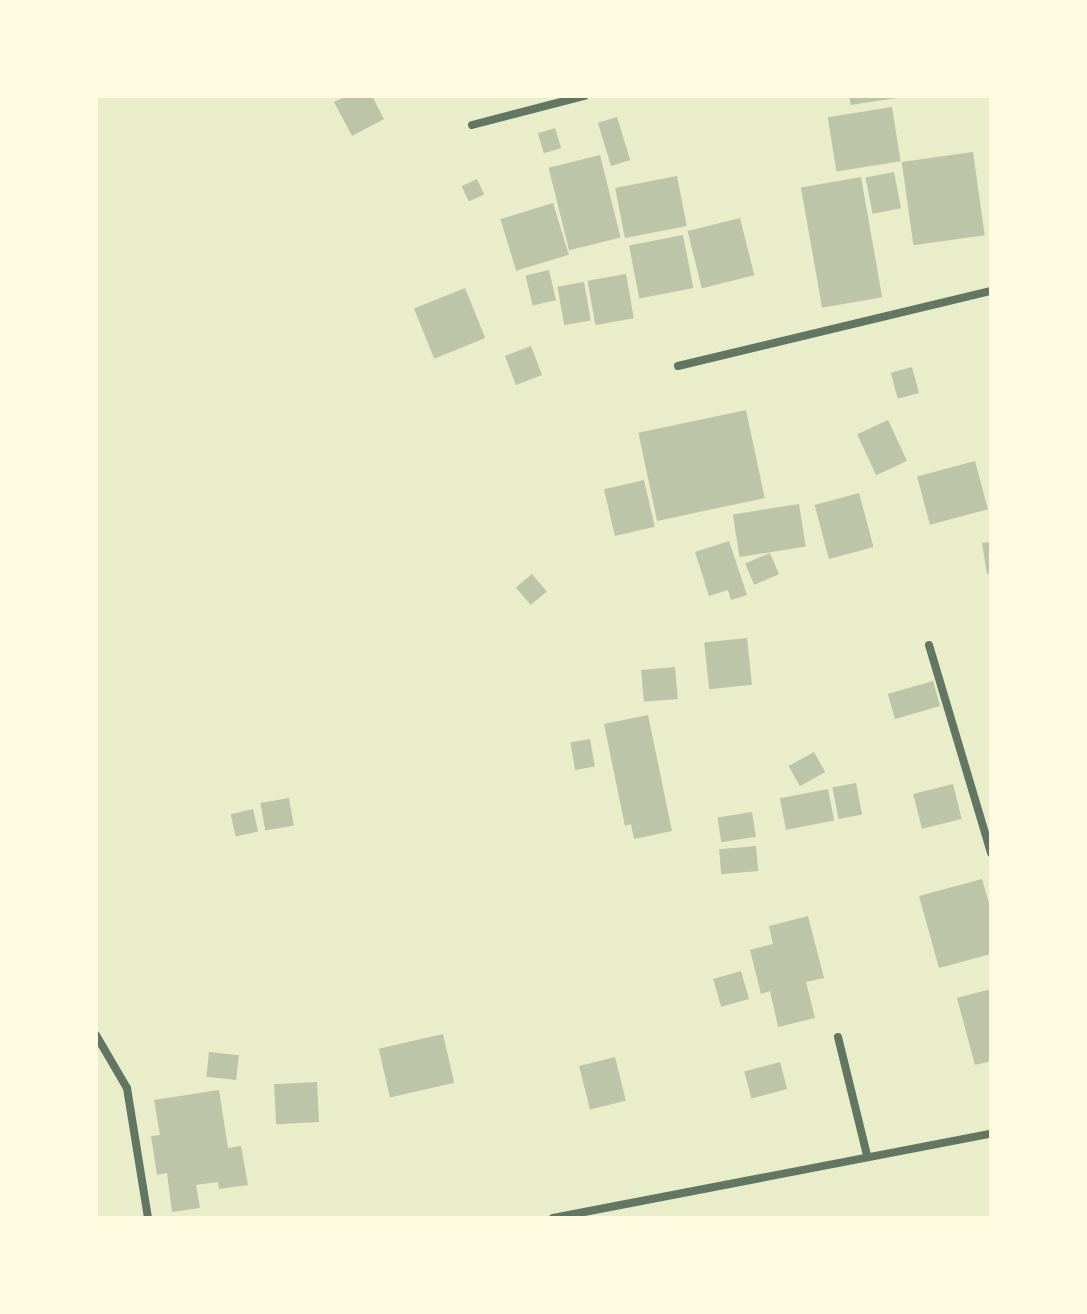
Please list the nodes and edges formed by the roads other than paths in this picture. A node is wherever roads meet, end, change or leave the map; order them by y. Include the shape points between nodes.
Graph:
1 (584, 96) edge
2 (472, 125) dead end
3 (991, 291) edge
4 (678, 366) dead end
5 (929, 645) dead end
6 (991, 853) edge
7 (96, 1035) edge
8 (838, 1037) dead end
9 (991, 1134) edge
10 (867, 1155) junction
11 (148, 1218) edge
12 (553, 1218) edge

1 - 2 street
3 - 4 street
5 - 6 street
7 - 11 street via 127,1088
8 - 10 street
9 - 10 street
10 - 12 street

